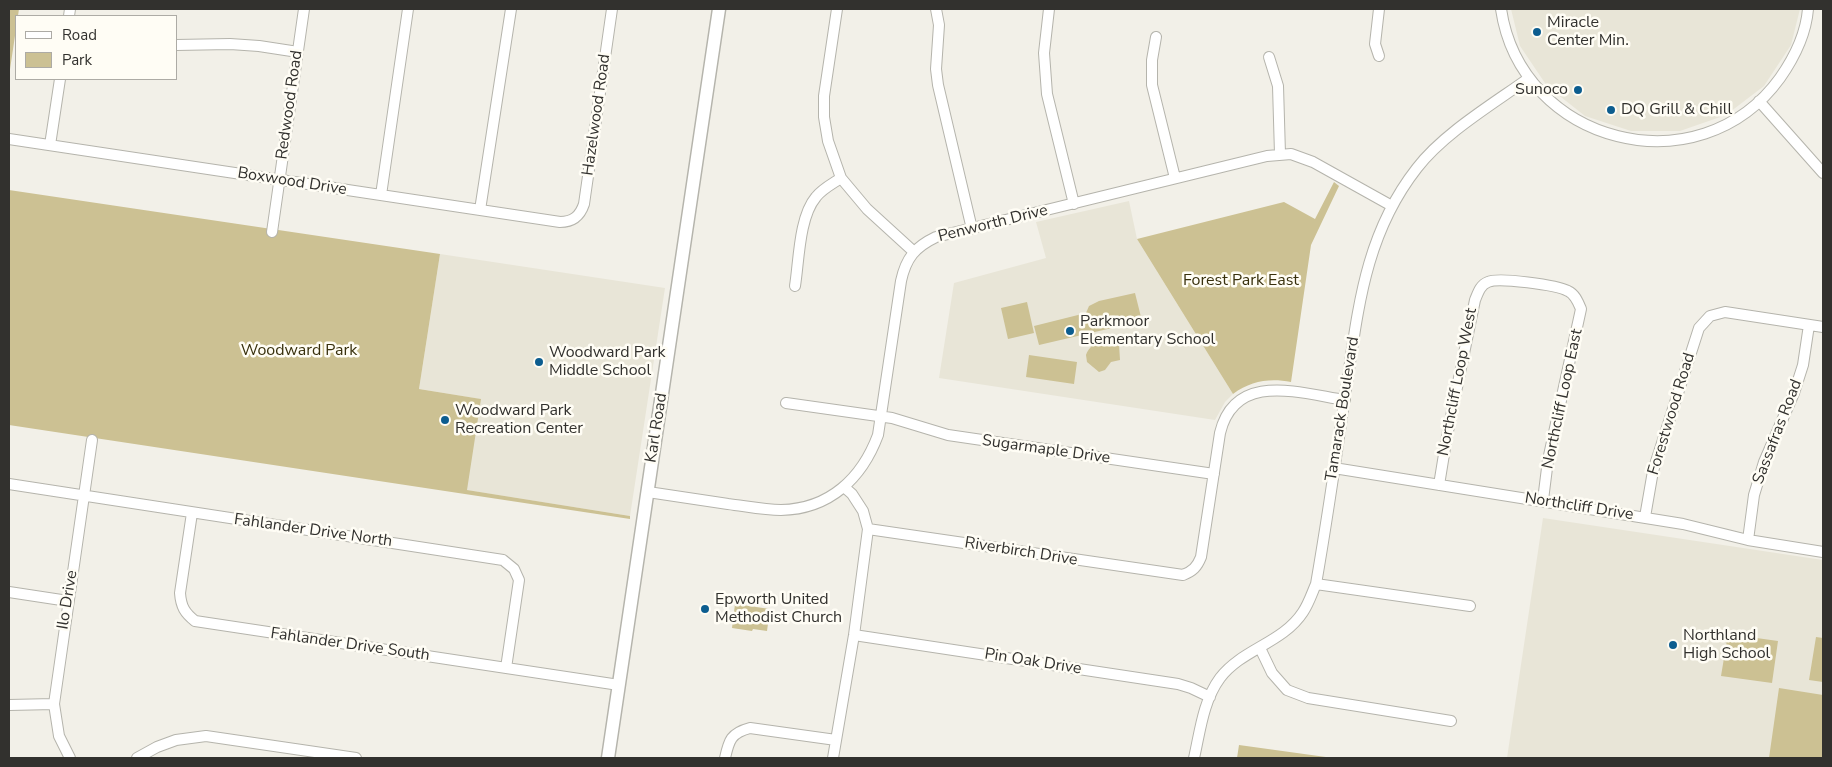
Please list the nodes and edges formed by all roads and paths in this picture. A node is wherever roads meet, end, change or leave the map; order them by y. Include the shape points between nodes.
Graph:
1 (304, 9) edge
2 (408, 9) edge
3 (511, 9) edge
4 (612, 9) edge
5 (719, 9) edge
6 (837, 9) edge
7 (936, 9) edge
8 (1049, 9) edge
9 (1379, 9) edge
10 (1501, 9) edge
11 (1808, 9) edge
12 (1156, 37) dead end
13 (178, 45) edge
14 (298, 52) junction
15 (1379, 56) dead end
16 (1269, 57) dead end
17 (1529, 78) junction
18 (60, 80) edge
19 (1759, 101) junction
20 (9, 139) edge
21 (50, 145) junction
22 (1280, 154) junction
23 (1823, 173) edge
24 (841, 178) junction
25 (1175, 178) junction
26 (279, 180) junction
27 (380, 195) junction
28 (1074, 204) junction
29 (1392, 206) junction
30 (480, 210) junction
31 (576, 218) joint
32 (972, 229) junction
33 (272, 232) dead end
34 (913, 251) junction
35 (795, 286) dead end
36 (1577, 299) joint
37 (1809, 325) junction
38 (1823, 327) edge
39 (1345, 400) junction
40 (786, 403) dead end
41 (881, 417) junction
42 (92, 440) dead end
43 (1334, 468) junction
44 (1214, 474) junction
45 (9, 484) edge
46 (1439, 485) junction
47 (844, 487) junction
48 (648, 492) junction
49 (84, 496) junction
50 (1543, 500) junction
51 (192, 513) junction
52 (1645, 517) junction
53 (868, 529) junction
54 (1748, 540) junction
55 (1823, 552) edge
56 (1316, 584) junction
57 (9, 592) edge
58 (68, 601) junction
59 (1470, 606) dead end
60 (854, 635) junction
61 (1260, 648) junction
62 (506, 668) junction
63 (619, 685) junction
64 (1210, 698) junction
65 (54, 704) junction
66 (9, 705) edge
67 (1451, 721) dead end
68 (836, 740) junction
69 (70, 758) edge
70 (137, 758) edge
71 (356, 758) edge
72 (608, 758) edge
73 (725, 758) edge
74 (833, 758) edge
75 (1194, 758) edge

1 - 14 street, Redwood Road
2 - 27 street
3 - 30 street
4 - 31 street, Hazelwood Road via 584,204
5 - 48 main road, Karl Road
6 - 24 street via 824,96 824,117 828,141
7 - 32 street via 939,24 938,85
8 - 28 street via 1044,53 1046,86
9 - 15 street via 1375,44
10 - 17 street via 1514,53
11 - 19 street via 1797,49 1778,80
12 - 25 street via 1152,85
13 - 14 street via 230,44
14 - 26 street, Redwood Road
16 - 22 street via 1278,86
17 - 19 street via 1569,116 1593,129 1634,140 1667,141 1709,132 1735,119
17 - 29 street, Tamarack Boulevard via 1439,146 1418,166
18 - 21 street
19 - 23 street
20 - 21 street, Boxwood Drive
21 - 26 street, Boxwood Drive
22 - 25 street, Penworth Drive
22 - 29 street, Penworth Drive via 1291,154 1313,162
24 - 34 street via 867,209
24 - 35 street via 816,197 807,213
25 - 28 street, Penworth Drive
26 - 27 street, Boxwood Drive
26 - 33 street, Redwood Road
27 - 30 street, Boxwood Drive
28 - 32 street, Penworth Drive
29 - 39 street, Tamarack Boulevard via 1382,224 1363,282
30 - 31 street, Boxwood Drive via 560,222
32 - 34 street, Penworth Drive via 936,237
34 - 41 street via 901,281
36 - 46 street, Northcliff Loop West via 1560,287 1500,279 1485,283 1478,290
36 - 50 street, Northcliff Loop East via 1581,309 1580,320 1548,460
37 - 38 street
37 - 52 street, Forestwood Road via 1724,312 1710,316 1699,328 1653,471
37 - 54 street, Sassafras Road via 1803,365 1794,393 1764,462 1754,495
39 - 43 street, Tamarack Boulevard
39 - 44 street via 1276,390 1258,391 1242,398 1222,421
40 - 41 street, Sugarmaple Drive
41 - 44 street, Sugarmaple Drive via 948,435
41 - 47 street via 871,453
42 - 49 street, Ilo Drive
43 - 46 street, Northcliff Drive
43 - 56 street, Tamarack Boulevard
44 - 53 street, Riverbirch Drive via 1201,556 1198,565 1183,575
45 - 49 street, Fahlander Drive North
46 - 50 street, Northcliff Drive
47 - 48 street via 811,505 782,510
47 - 53 street via 863,511
48 - 63 main road, Karl Road
49 - 51 street, Fahlander Drive North
49 - 58 street, Ilo Drive
50 - 52 street, Northcliff Drive
51 - 62 street, Fahlander Drive South via 180,594 181,605 195,621
51 - 62 street, Fahlander Drive North via 503,560 514,569 519,580
52 - 54 street, Northcliff Drive
53 - 60 street
54 - 55 street, Northcliff Drive
56 - 59 street
56 - 61 street, Tamarack Boulevard via 1303,612 1282,634
57 - 58 street
58 - 65 street, Ilo Drive
60 - 64 street, Pin Oak Drive via 1178,684
60 - 68 street
61 - 64 street, Tamarack Boulevard via 1230,668
61 - 67 street via 1272,673 1287,690 1308,698
62 - 63 street, Fahlander Drive South
63 - 72 main road, Karl Road
64 - 75 street, Tamarack Boulevard via 1202,718
65 - 66 street
65 - 69 street, Ilo Drive via 59,736
68 - 73 street via 750,728 733,736
68 - 74 street
70 - 71 street via 176,740 206,736

